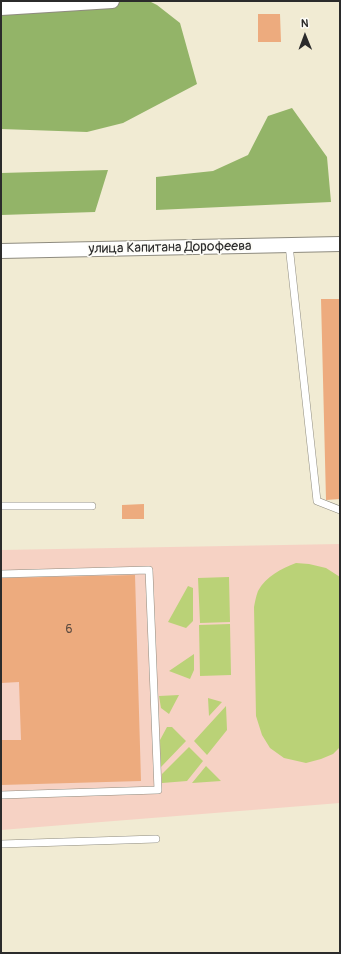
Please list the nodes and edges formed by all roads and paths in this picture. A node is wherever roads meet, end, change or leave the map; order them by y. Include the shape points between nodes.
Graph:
1 (112, 1) edge
2 (1, 8) edge
3 (340, 244) edge
4 (289, 245) junction
5 (1, 251) edge
6 (1, 506) edge
7 (92, 506) dead end
8 (340, 510) edge
9 (1, 574) edge
10 (1, 795) edge
11 (156, 839) dead end
12 (1, 844) edge

1 - 2 street
3 - 4 street, улица Капитана Дорофеева
4 - 5 street, улица Капитана Дорофеева
4 - 8 lane via 317,501
6 - 7 lane
9 - 10 lane via 149,570 158,790
11 - 12 lane

